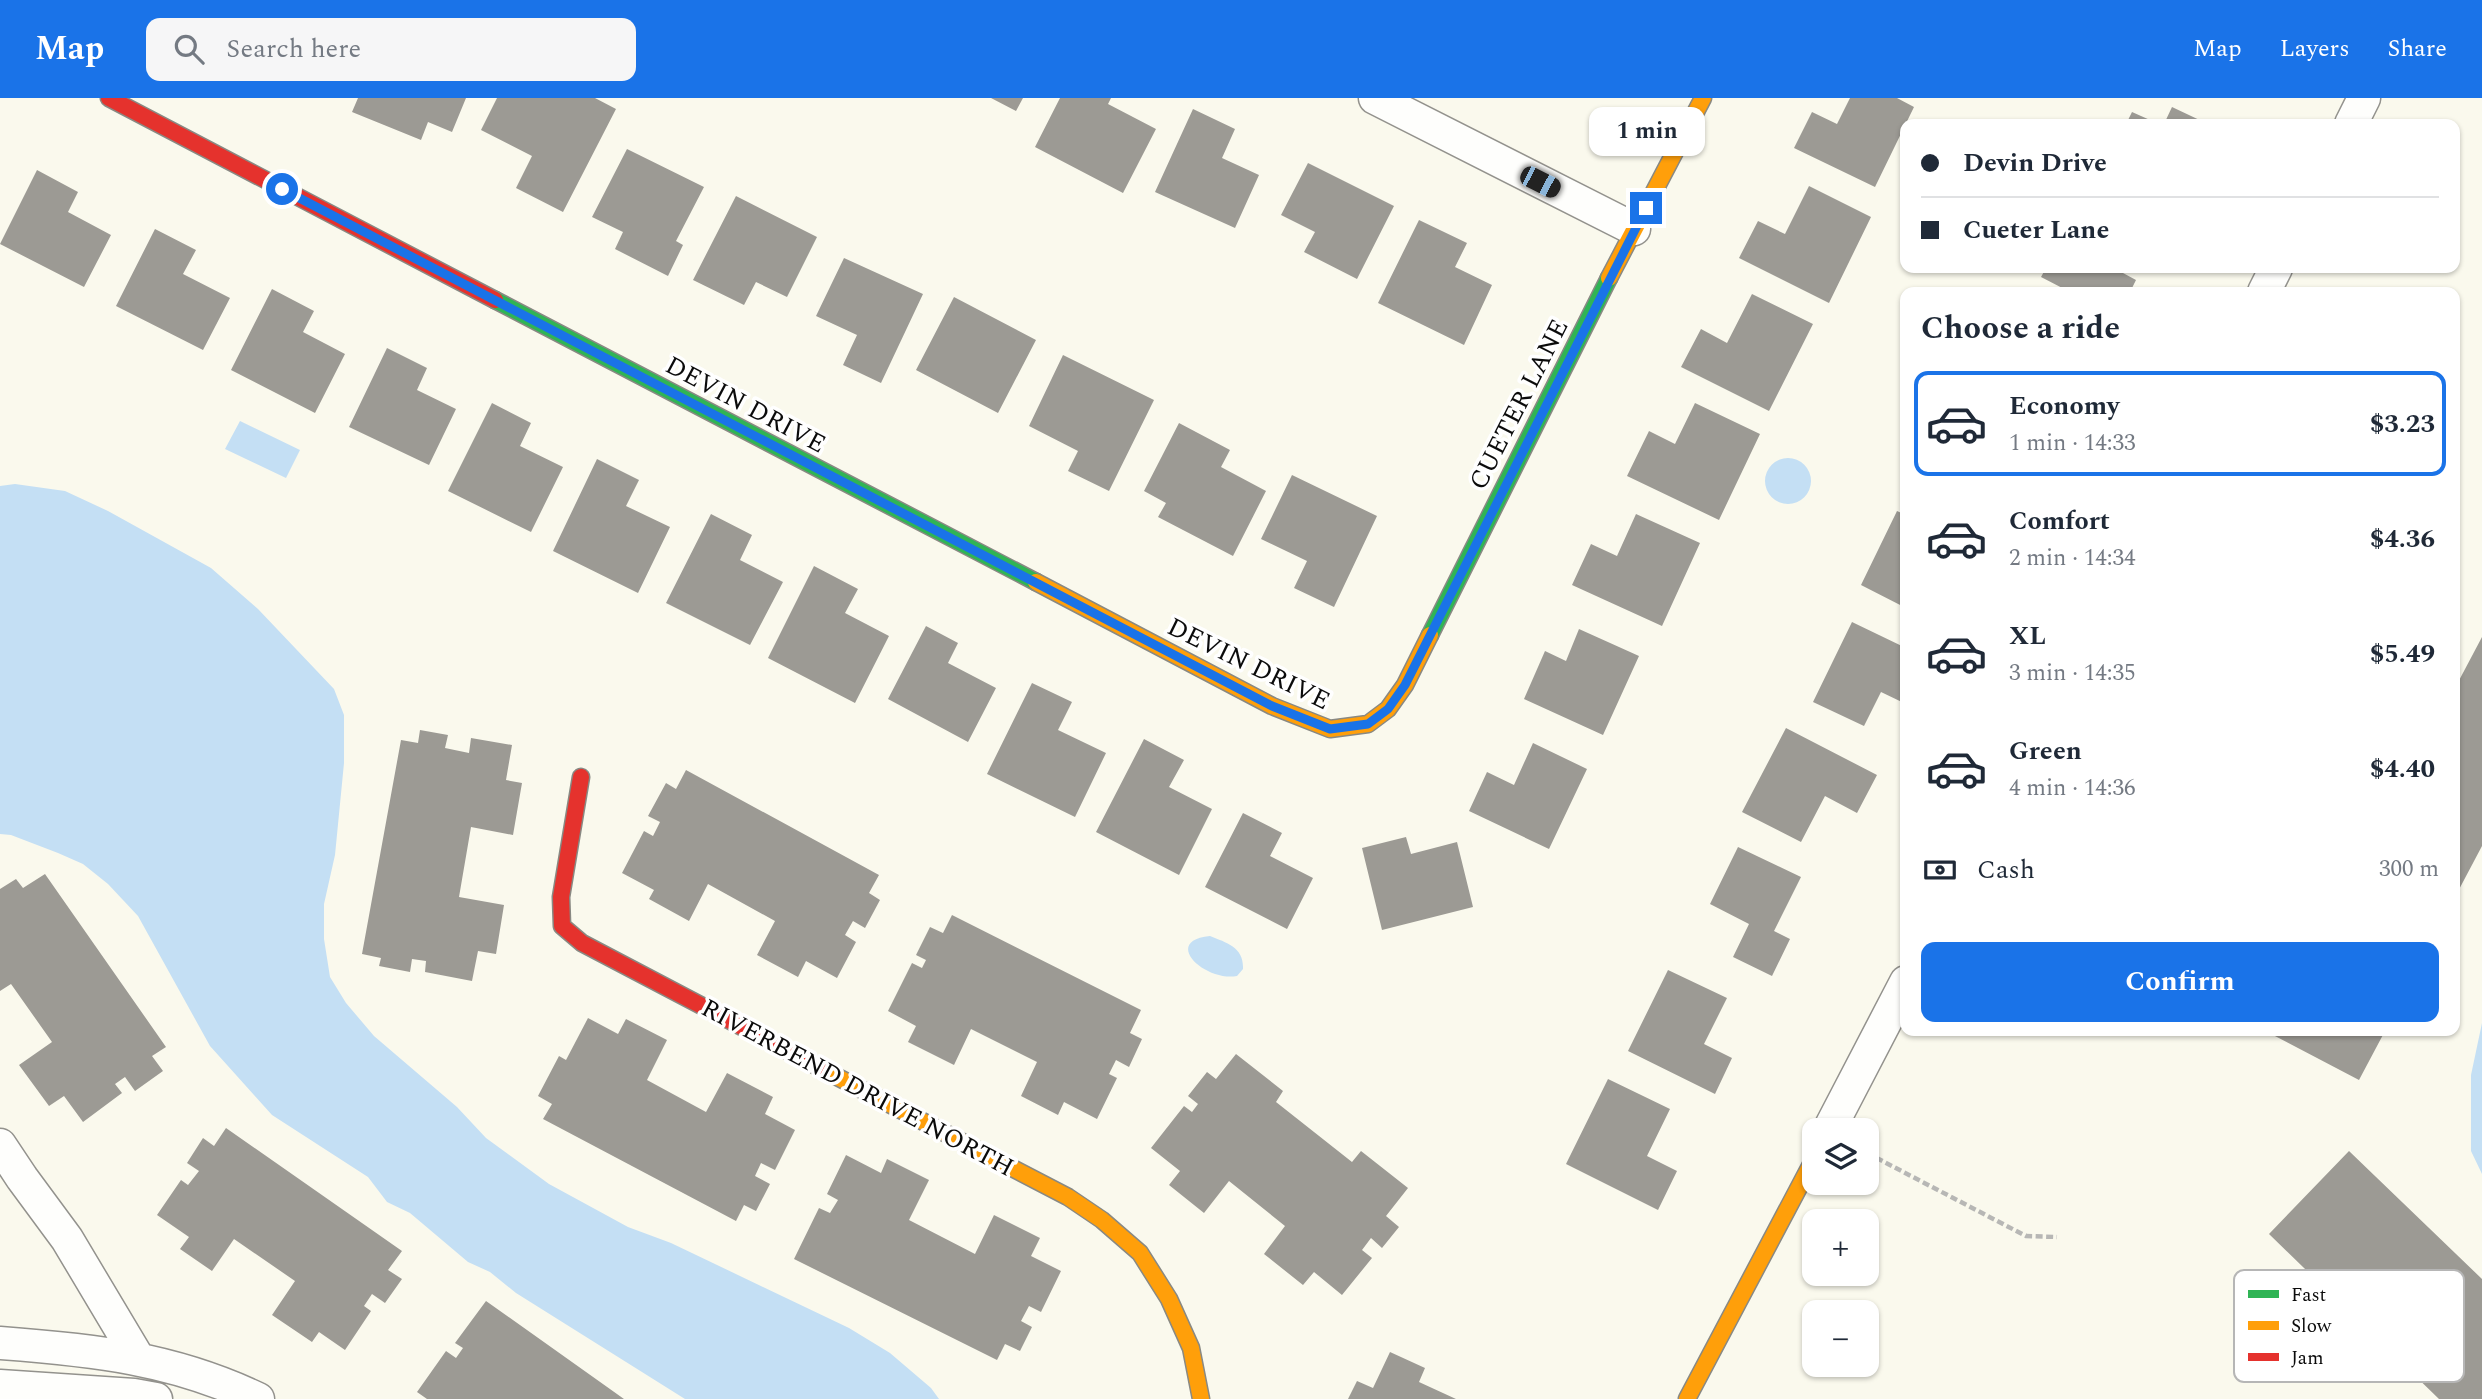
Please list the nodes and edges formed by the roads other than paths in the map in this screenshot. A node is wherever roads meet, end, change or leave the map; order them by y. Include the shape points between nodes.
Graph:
1 (108, 98) edge
2 (1375, 98) edge
3 (1703, 98) edge
4 (2364, 98) edge
5 (2354, 119) edge
6 (1634, 229) junction
7 (1368, 724) joint
8 (581, 777) dead end
9 (1900, 994) edge
10 (1835, 1118) edge
11 (0, 1145) edge
12 (1802, 1182) edge
13 (0, 1343) edge
14 (138, 1358) junction
15 (185, 1385) edge
16 (0, 1386) edge
17 (156, 1399) edge
18 (258, 1399) edge
19 (1201, 1399) edge
20 (1688, 1399) edge

1 - 7 street, DEVIN DRIVE via 1272,706 1330,729
2 - 6 street
3 - 6 street, CUETER LANE
4 - 5 street
6 - 7 street, CUETER LANE via 1405,685 1388,709
8 - 19 street, RIVERBEND DRIVE NORTH via 561,897 562,926 582,943 1057,1191 1102,1220 1140,1253 1169,1299 1191,1348
9 - 10 street
11 - 14 street via 67,1239
12 - 20 street
13 - 14 street
14 - 15 street
15 - 18 street
16 - 17 street

